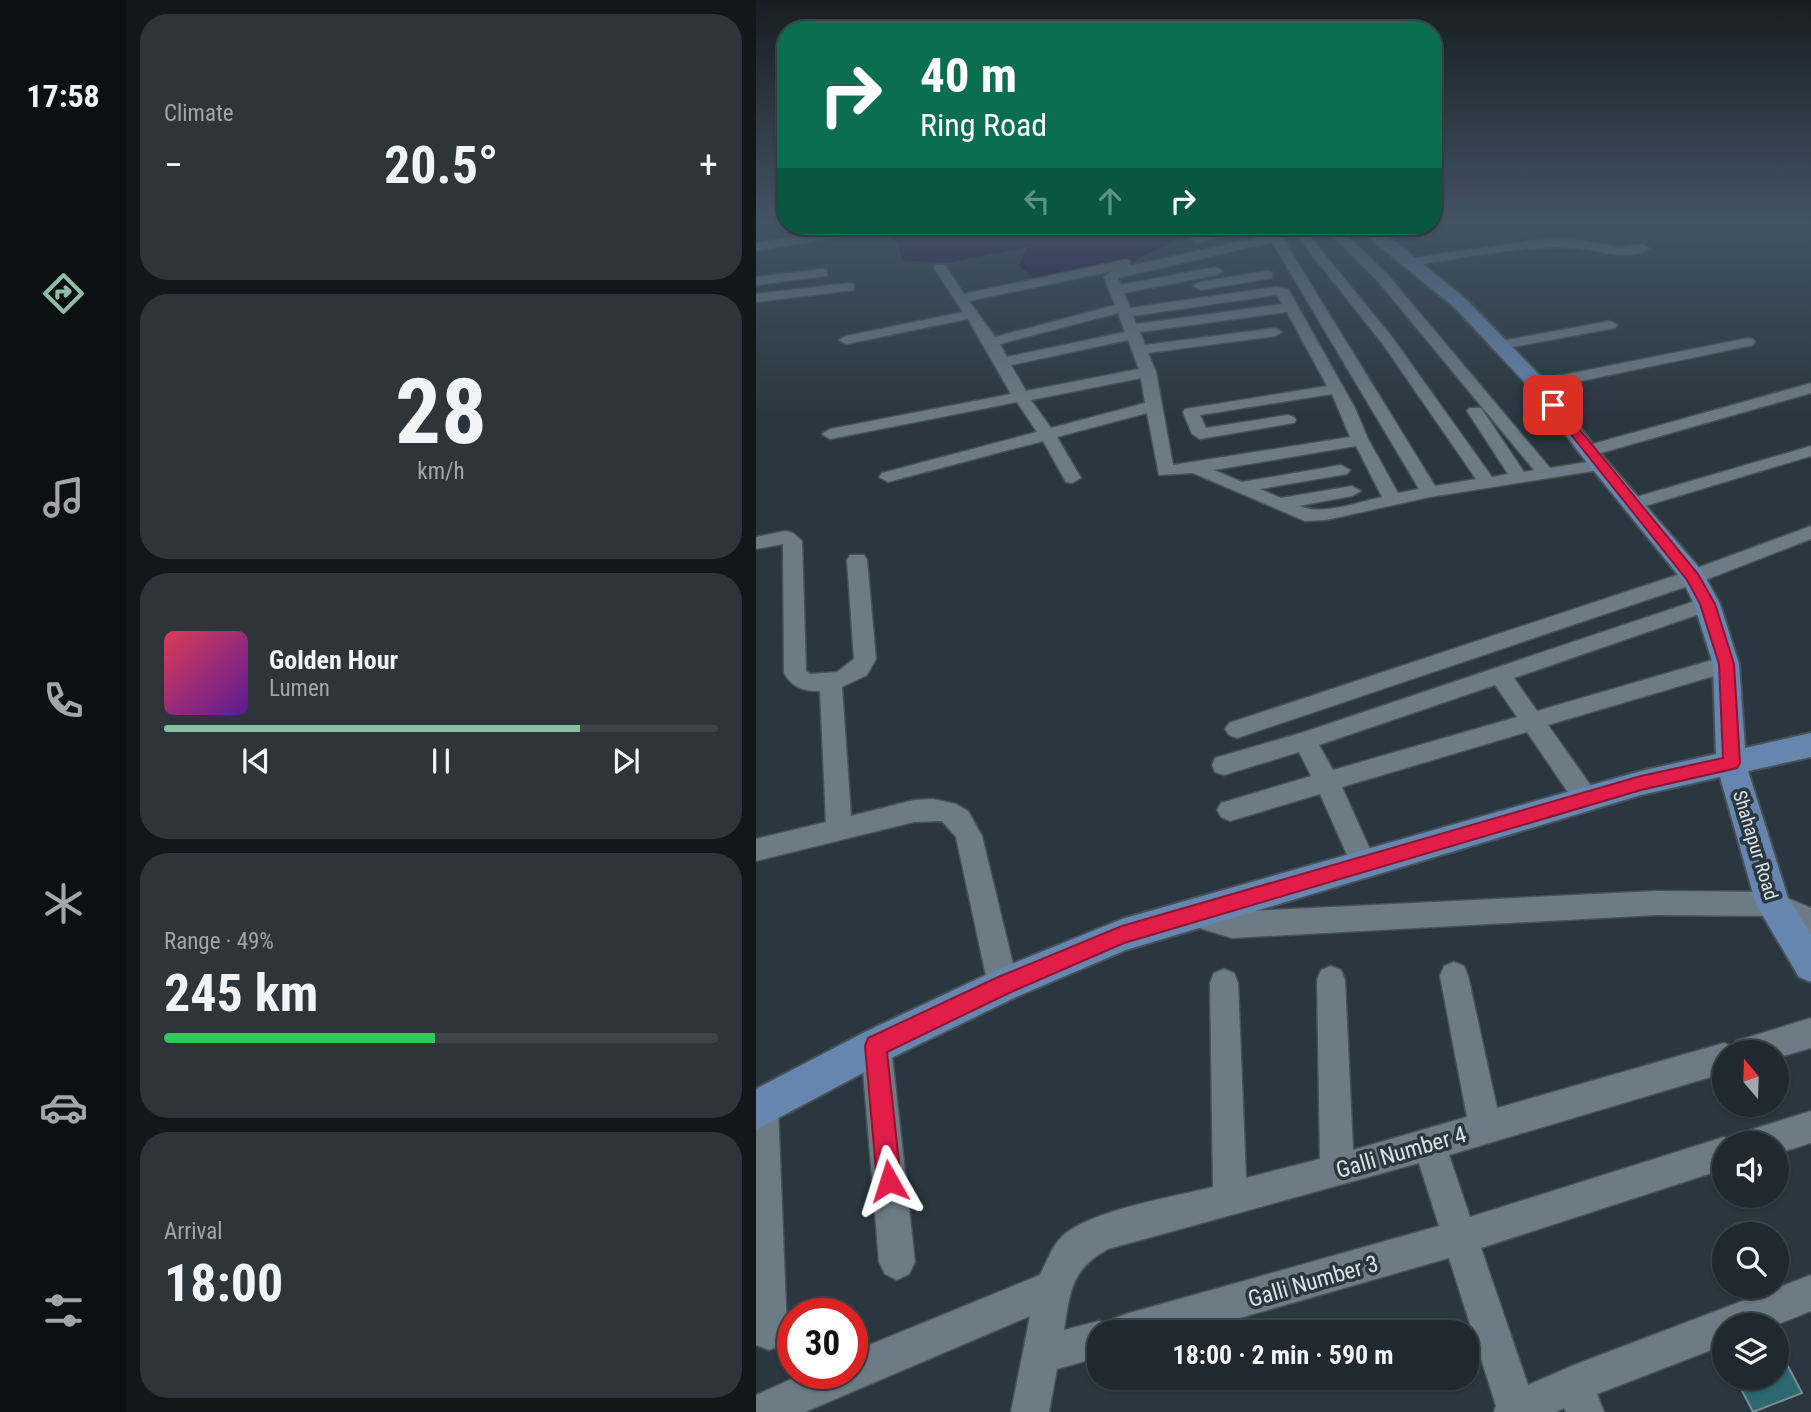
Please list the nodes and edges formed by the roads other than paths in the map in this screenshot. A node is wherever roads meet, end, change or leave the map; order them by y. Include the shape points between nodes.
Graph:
1 (953, 286) edge
2 (1054, 286) edge
3 (1119, 286) edge
4 (1194, 286) edge
5 (1274, 286) edge
6 (1306, 286) edge
7 (1344, 286) edge
8 (1374, 286) edge
9 (1389, 286) edge
10 (1439, 286) edge
11 (849, 287) dead end
12 (1276, 290) junction
13 (1120, 297) junction
14 (756, 298) edge
15 (968, 306) junction
16 (1293, 307) junction
17 (1610, 325) dead end
18 (1275, 332) dead end
19 (1135, 338) junction
20 (846, 341) dead end
21 (991, 342) junction
22 (1748, 342) dead end
23 (1501, 345) junction
24 (1004, 362) junction
25 (1148, 372) junction
26 (1538, 385) junction
27 (1811, 388) edge
28 (1335, 389) junction
29 (1021, 397) junction
30 (1154, 406) junction
31 (1288, 420) dead end
32 (1048, 434) junction
33 (830, 435) dead end
34 (1360, 440) junction
35 (1811, 451) edge
36 (1594, 458) junction
37 (1195, 468) junction
38 (1341, 470) dead end
39 (1545, 473) junction
40 (888, 477) dead end
41 (1073, 478) dead end
42 (1519, 478) junction
43 (1487, 483) junction
44 (1243, 487) junction
45 (1352, 491) dead end
46 (1430, 492) junction
47 (1392, 499) junction
48 (1278, 504) junction
49 (1632, 504) junction
50 (1811, 532) edge
51 (756, 543) edge
52 (857, 560) dead end
53 (1693, 577) junction
54 (1707, 604) junction
55 (1727, 664) junction
56 (1500, 675) junction
57 (831, 681) junction
58 (1534, 723) junction
59 (1237, 729) dead end
60 (1305, 741) junction
61 (1811, 745) edge
62 (1731, 763) junction
63 (1224, 765) dead end
64 (1327, 782) junction
65 (1587, 800) junction
66 (1230, 810) dead end
67 (839, 830) junction
68 (756, 850) edge
69 (1364, 865) junction
70 (1773, 904) junction
71 (1196, 915) junction
72 (1811, 921) edge
73 (1811, 965) edge
74 (1454, 976) dead end
75 (1331, 980) dead end
76 (1224, 983) dead end
77 (1003, 985) junction
78 (1811, 1033) edge
79 (1787, 1040) edge
80 (876, 1046) junction
81 (1712, 1062) edge
82 (759, 1108) edge
83 (1811, 1127) edge
84 (1485, 1128) junction
85 (1789, 1134) edge
86 (1429, 1143) junction
87 (1712, 1157) edge
88 (1337, 1171) junction
89 (1230, 1199) junction
90 (1458, 1238) junction
91 (897, 1262) dead end
92 (1052, 1288) junction
93 (1811, 1293) edge
94 (1760, 1313) edge
95 (1168, 1320) edge
96 (768, 1332) dead end
97 (1712, 1333) edge
98 (1087, 1342) edge
99 (1043, 1354) junction
100 (868, 1364) edge
101 (812, 1389) edge
102 (1580, 1398) edge
103 (1515, 1411) edge
104 (761, 1412) edge
105 (1030, 1412) edge

1 - 15 street
2 - 15 street
3 - 13 street
4 - 13 street
5 - 12 street
6 - 46 street
7 - 43 street
8 - 42 street via 1455,384
9 - 39 street
10 - 23 main road, Shahapur Road
11 - 14 street
12 - 13 street
12 - 16 street via 1287,295
13 - 15 street
13 - 19 street
13 - 21 street
15 - 20 street
15 - 21 street
16 - 19 street
16 - 28 street
17 - 23 street
18 - 19 street
19 - 24 street
19 - 25 street
21 - 24 street
22 - 26 street
23 - 26 main road, Shahapur Road
24 - 29 street
25 - 29 street
25 - 30 street
26 - 36 main road, Shahapur Road
27 - 36 street
28 - 31 street via 1191,412 1200,434
28 - 34 street
29 - 32 street
29 - 33 street
30 - 32 street
30 - 37 street via 1165,471
32 - 40 street
32 - 41 street
34 - 37 street
34 - 47 street
35 - 49 street
36 - 39 street
36 - 49 main road, Shahapur Road
37 - 44 street
38 - 44 street
39 - 42 street
42 - 43 street
43 - 46 street
44 - 48 street
45 - 48 street
46 - 47 street
47 - 48 street via 1305,515
49 - 53 main road, Shahapur Road
50 - 53 street
51 - 57 street via 790,538 795,673 804,683
52 - 57 street via 865,659 860,669
53 - 54 main road, Shahapur Road
53 - 59 street
54 - 55 main road, Shahapur Road
54 - 56 street
55 - 58 street
55 - 62 main road, Shahapur Road
56 - 58 street
56 - 60 street
57 - 67 street
58 - 64 street
58 - 65 street
60 - 63 street
60 - 64 street
61 - 62 main road
62 - 65 main road
62 - 70 main road, Shahapur Road
64 - 66 street
64 - 69 street
65 - 69 main road
67 - 68 street
67 - 77 street via 940,808 961,819 969,836
69 - 71 main road
70 - 71 street via 1657,903 1232,925
70 - 72 street
70 - 73 main road, Shahapur Road
71 - 77 main road via 1122,935
74 - 84 street
75 - 88 street
76 - 89 street
77 - 80 main road
78 - 79 street
80 - 82 main road
80 - 91 street
81 - 84 street, Galli Number 4
82 - 96 street
83 - 85 street
84 - 86 street, Galli Number 4
86 - 88 street, Galli Number 4
86 - 90 street
87 - 90 street, Galli Number 3
88 - 89 street, Galli Number 4
89 - 92 street, Galli Number 4 via 1103,1233 1078,1245
90 - 95 street, Galli Number 3
90 - 103 street
92 - 99 street
92 - 100 street
93 - 94 street
97 - 102 street
98 - 99 street
99 - 105 street
101 - 104 street
102 - 103 street

